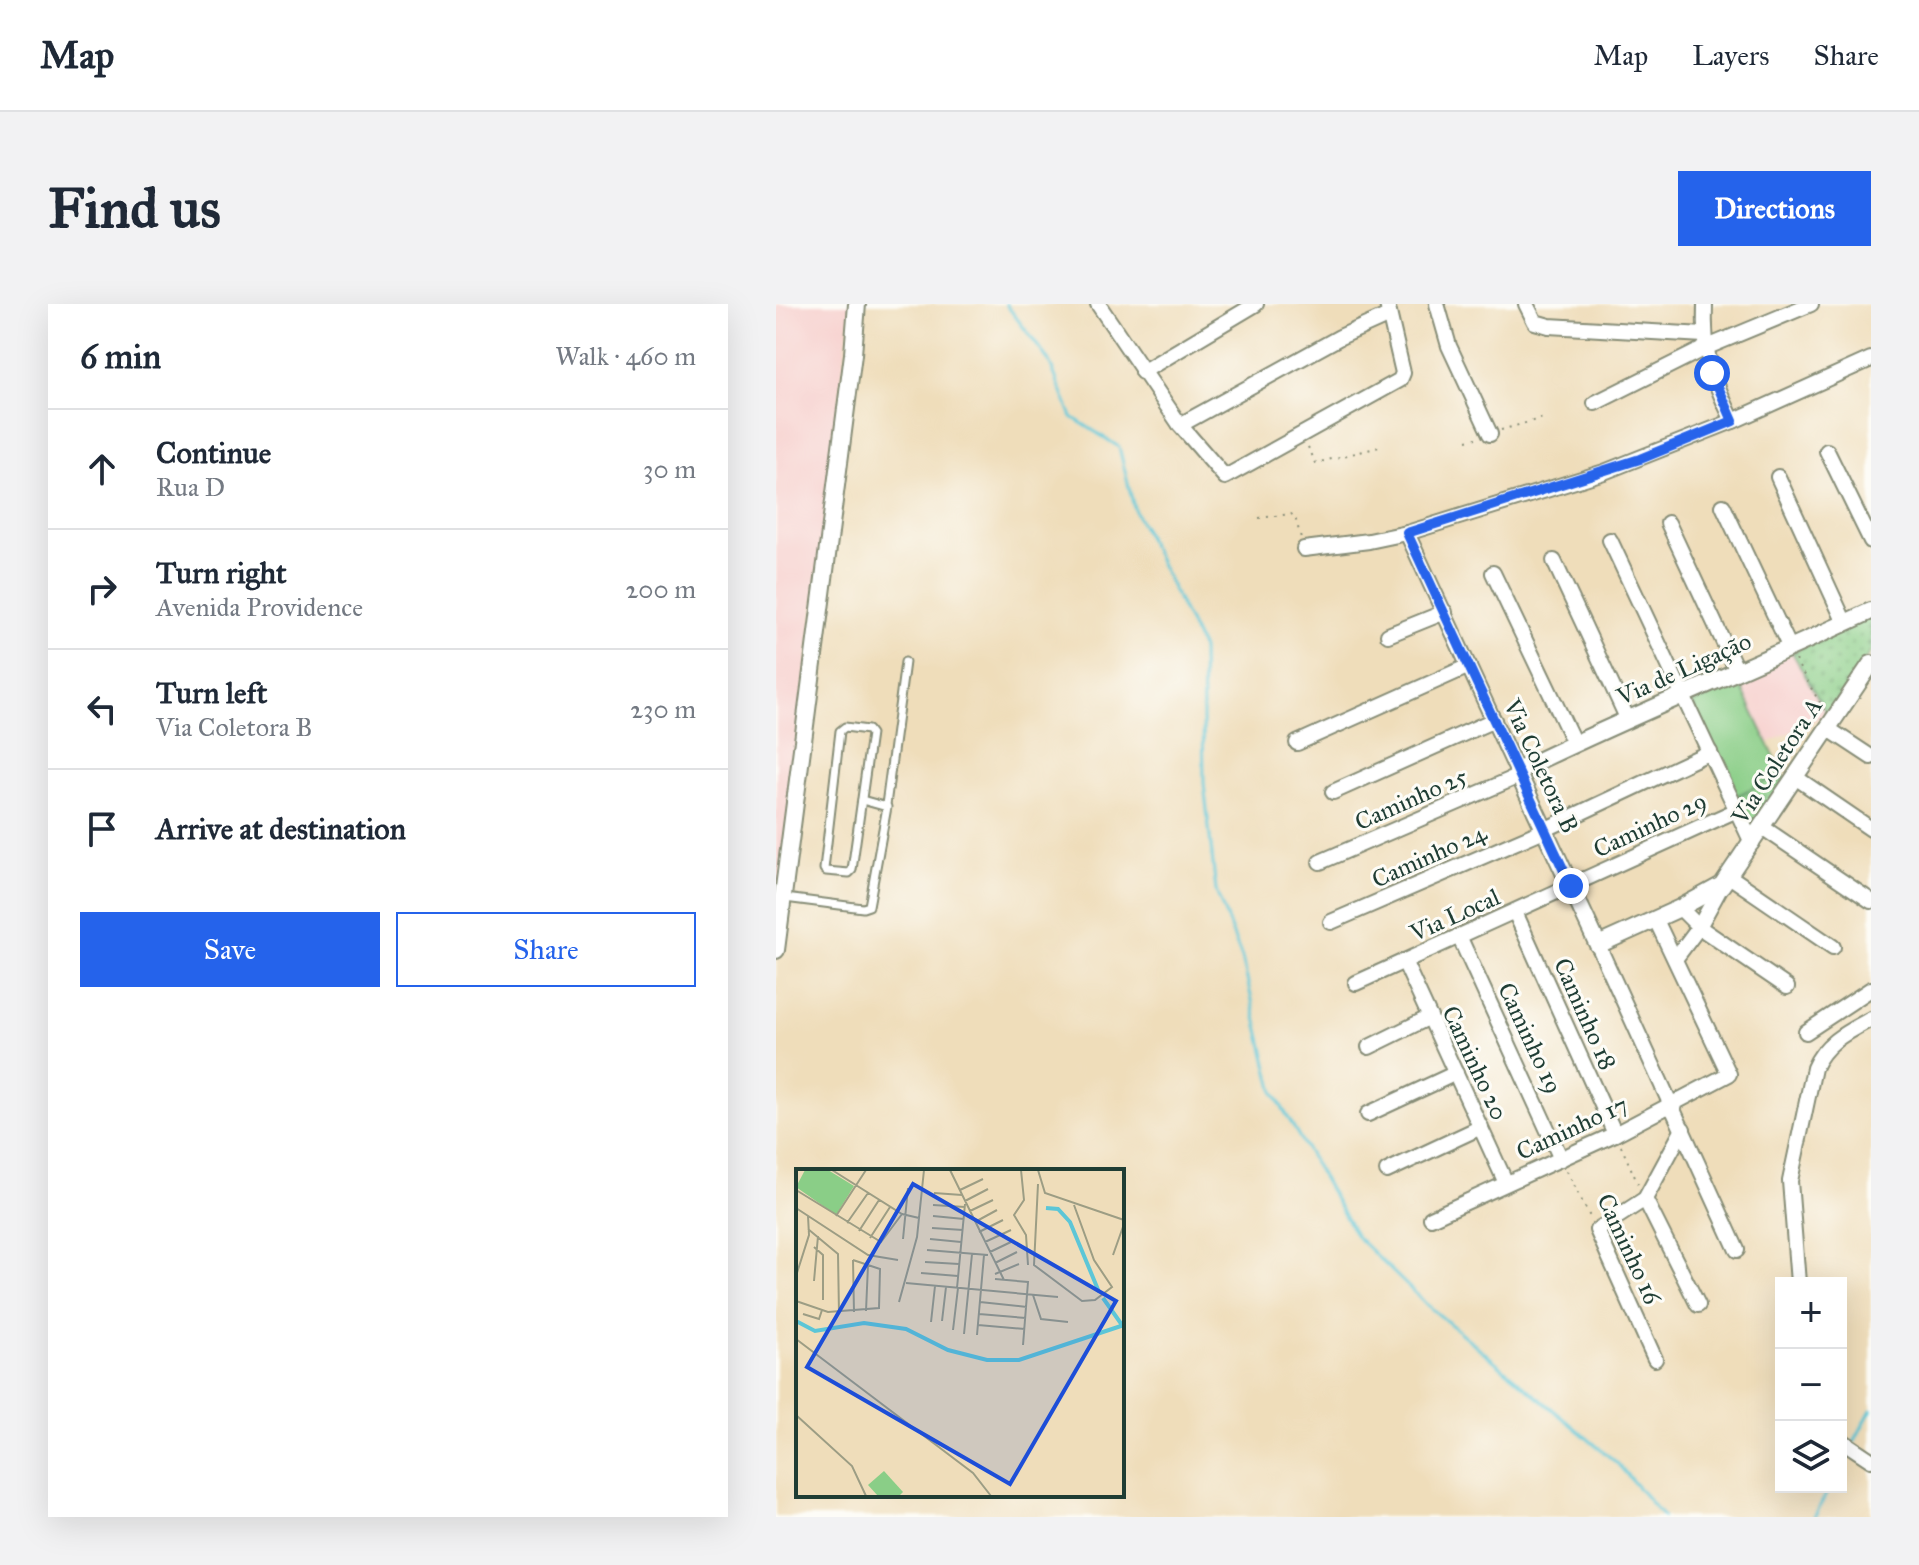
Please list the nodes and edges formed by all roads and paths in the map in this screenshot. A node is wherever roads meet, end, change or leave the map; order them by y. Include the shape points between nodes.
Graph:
1 (857, 304) edge
2 (1256, 304) edge
3 (1437, 304) edge
4 (1705, 304) edge
5 (1811, 304) edge
6 (1100, 305) edge
7 (1527, 308) edge
8 (1388, 310) edge
9 (1704, 341) junction
10 (1871, 359) edge
11 (1142, 372) junction
12 (1595, 403) dead end
13 (1543, 418) dead end
14 (1733, 421) junction
15 (1180, 425) junction
16 (1303, 434) junction
17 (1490, 434) junction
18 (1467, 440) dead end
19 (1383, 446) dead end
20 (1827, 451) dead end
21 (1778, 477) dead end
22 (1723, 506) dead end
23 (1259, 518) dead end
24 (1668, 523) dead end
25 (1407, 533) junction
26 (1610, 540) dead end
27 (1871, 541) edge
28 (1304, 549) joint
29 (1554, 561) dead end
30 (1493, 573) dead end
31 (1871, 611) edge
32 (1445, 612) junction
33 (1845, 623) junction
34 (1388, 635) dead end
35 (1790, 648) junction
36 (905, 662) dead end
37 (1871, 664) edge
38 (1469, 666) junction
39 (1737, 671) junction
40 (1866, 682) edge
41 (1684, 696) junction
42 (1494, 720) junction
43 (1628, 720) junction
44 (1829, 724) junction
45 (1297, 743) dead end
46 (1574, 743) junction
47 (1710, 752) junction
48 (1871, 757) edge
49 (1518, 773) junction
50 (1795, 777) junction
51 (1333, 792) dead end
52 (1764, 797) dead end
53 (862, 800) junction
54 (886, 805) junction
55 (1737, 810) junction
56 (1762, 827) junction
57 (1871, 829) edge
58 (1544, 830) junction
59 (1752, 843) junction
60 (1320, 862) dead end
61 (1726, 881) junction
62 (1571, 886) junction
63 (783, 898) junction
64 (1871, 901) edge
65 (1680, 908) junction
66 (1515, 912) junction
67 (1656, 920) junction
68 (1331, 922) dead end
69 (1699, 927) junction
70 (1459, 936) junction
71 (1598, 945) junction
72 (1833, 947) dead end
73 (776, 950) edge
74 (1675, 959) junction
75 (1404, 961) junction
76 (1356, 983) dead end
77 (1787, 987) dead end
78 (1871, 989) edge
79 (1430, 1017) junction
80 (1871, 1019) edge
81 (1806, 1032) dead end
82 (1369, 1047) dead end
83 (1456, 1073) junction
84 (1672, 1106) junction
85 (1368, 1114) dead end
86 (1481, 1127) junction
87 (1683, 1129) junction
88 (1615, 1134) junction
89 (1561, 1159) junction
90 (1387, 1171) dead end
91 (1506, 1183) junction
92 (1645, 1199) junction
93 (1431, 1218) dead end
94 (1597, 1230) junction
95 (1737, 1250) dead end
96 (1798, 1277) edge
97 (1698, 1305) dead end
98 (1655, 1359) dead end
99 (1847, 1444) edge
100 (1871, 1460) edge

1 - 63 street
2 - 11 street
3 - 17 street via 1449,346
4 - 9 street
5 - 9 street
6 - 11 street
7 - 9 street via 1535,322 1549,326
8 - 15 street
8 - 16 street via 1403,373 1396,382
9 - 12 street
9 - 14 street
10 - 14 street
11 - 15 street
13 - 17 path
14 - 25 street via 1628,464
15 - 16 street via 1225,477
16 - 19 path via 1316,463
17 - 18 path
20 - 27 street
21 - 33 street
22 - 35 street
23 - 28 path via 1291,514
24 - 39 street
25 - 28 street
25 - 32 street, Via Coletora B
26 - 41 street
29 - 43 street
30 - 46 street
31 - 33 street, Via de Ligação
32 - 34 street
32 - 38 street, Via Coletora B
33 - 35 street, Via de Ligação
35 - 39 street, Via de Ligação
35 - 44 path
36 - 54 lane
37 - 40 street, Via Coletora A
38 - 42 street, Via Coletora B
38 - 45 street
39 - 41 street, Via de Ligação
40 - 44 street, Via Coletora A
41 - 43 street, Via de Ligação
41 - 47 street
42 - 49 street, Via Coletora B
42 - 51 street
43 - 46 street, Via de Ligação
44 - 48 street
44 - 50 street, Via Coletora A
46 - 49 street, Via de Ligação
47 - 55 street
47 - 58 street, Caminho 24
49 - 58 street, Via Coletora B
49 - 60 street, Caminho 25
50 - 56 street, Via Coletora A
50 - 57 street
52 - 55 path, Caminho 29
53 - 53 lane via 852,872 824,870 843,727 871,732
53 - 54 lane
54 - 63 lane via 869,906
55 - 59 street
55 - 62 street, Caminho 29
56 - 59 street, Via Coletora A
56 - 64 street
58 - 62 street, Via Coletora B
58 - 68 street, Caminho 24
59 - 61 street, Via Coletora A
61 - 65 street, Via Coletora A
61 - 69 street, Via Coletora A
61 - 72 street
62 - 66 street, Via Local
62 - 71 street, Via Coletora B
63 - 73 street
65 - 67 street, Via Coletora A
65 - 69 street
66 - 70 street, Via Local
66 - 88 street, Caminho 18
67 - 71 street, Via Coletora A
67 - 74 street
69 - 74 street, Via Coletora A
69 - 77 street
70 - 75 street, Via Local
70 - 89 street, Caminho 19
71 - 84 street, Via Coletora B
74 - 84 street, Caminho 17 via 1729,1074
75 - 76 street, Via Local
75 - 79 street, Caminho 20
78 - 81 street
79 - 82 street
79 - 83 street, Caminho 20
80 - 96 street via 1835,1039 1814,1068 1790,1181
83 - 85 street
83 - 86 street, Caminho 20
84 - 87 street, Via Coletora B
84 - 88 street, Caminho 17
86 - 90 street
86 - 91 street, Caminho 20
87 - 92 street
87 - 95 street, Via Coletora B
88 - 89 street, Caminho 17
88 - 92 path
89 - 91 street, Caminho 17
89 - 94 path, Caminho 16
91 - 93 street, Caminho 17
92 - 94 street
92 - 97 street
94 - 98 street, Caminho 16
99 - 100 street

